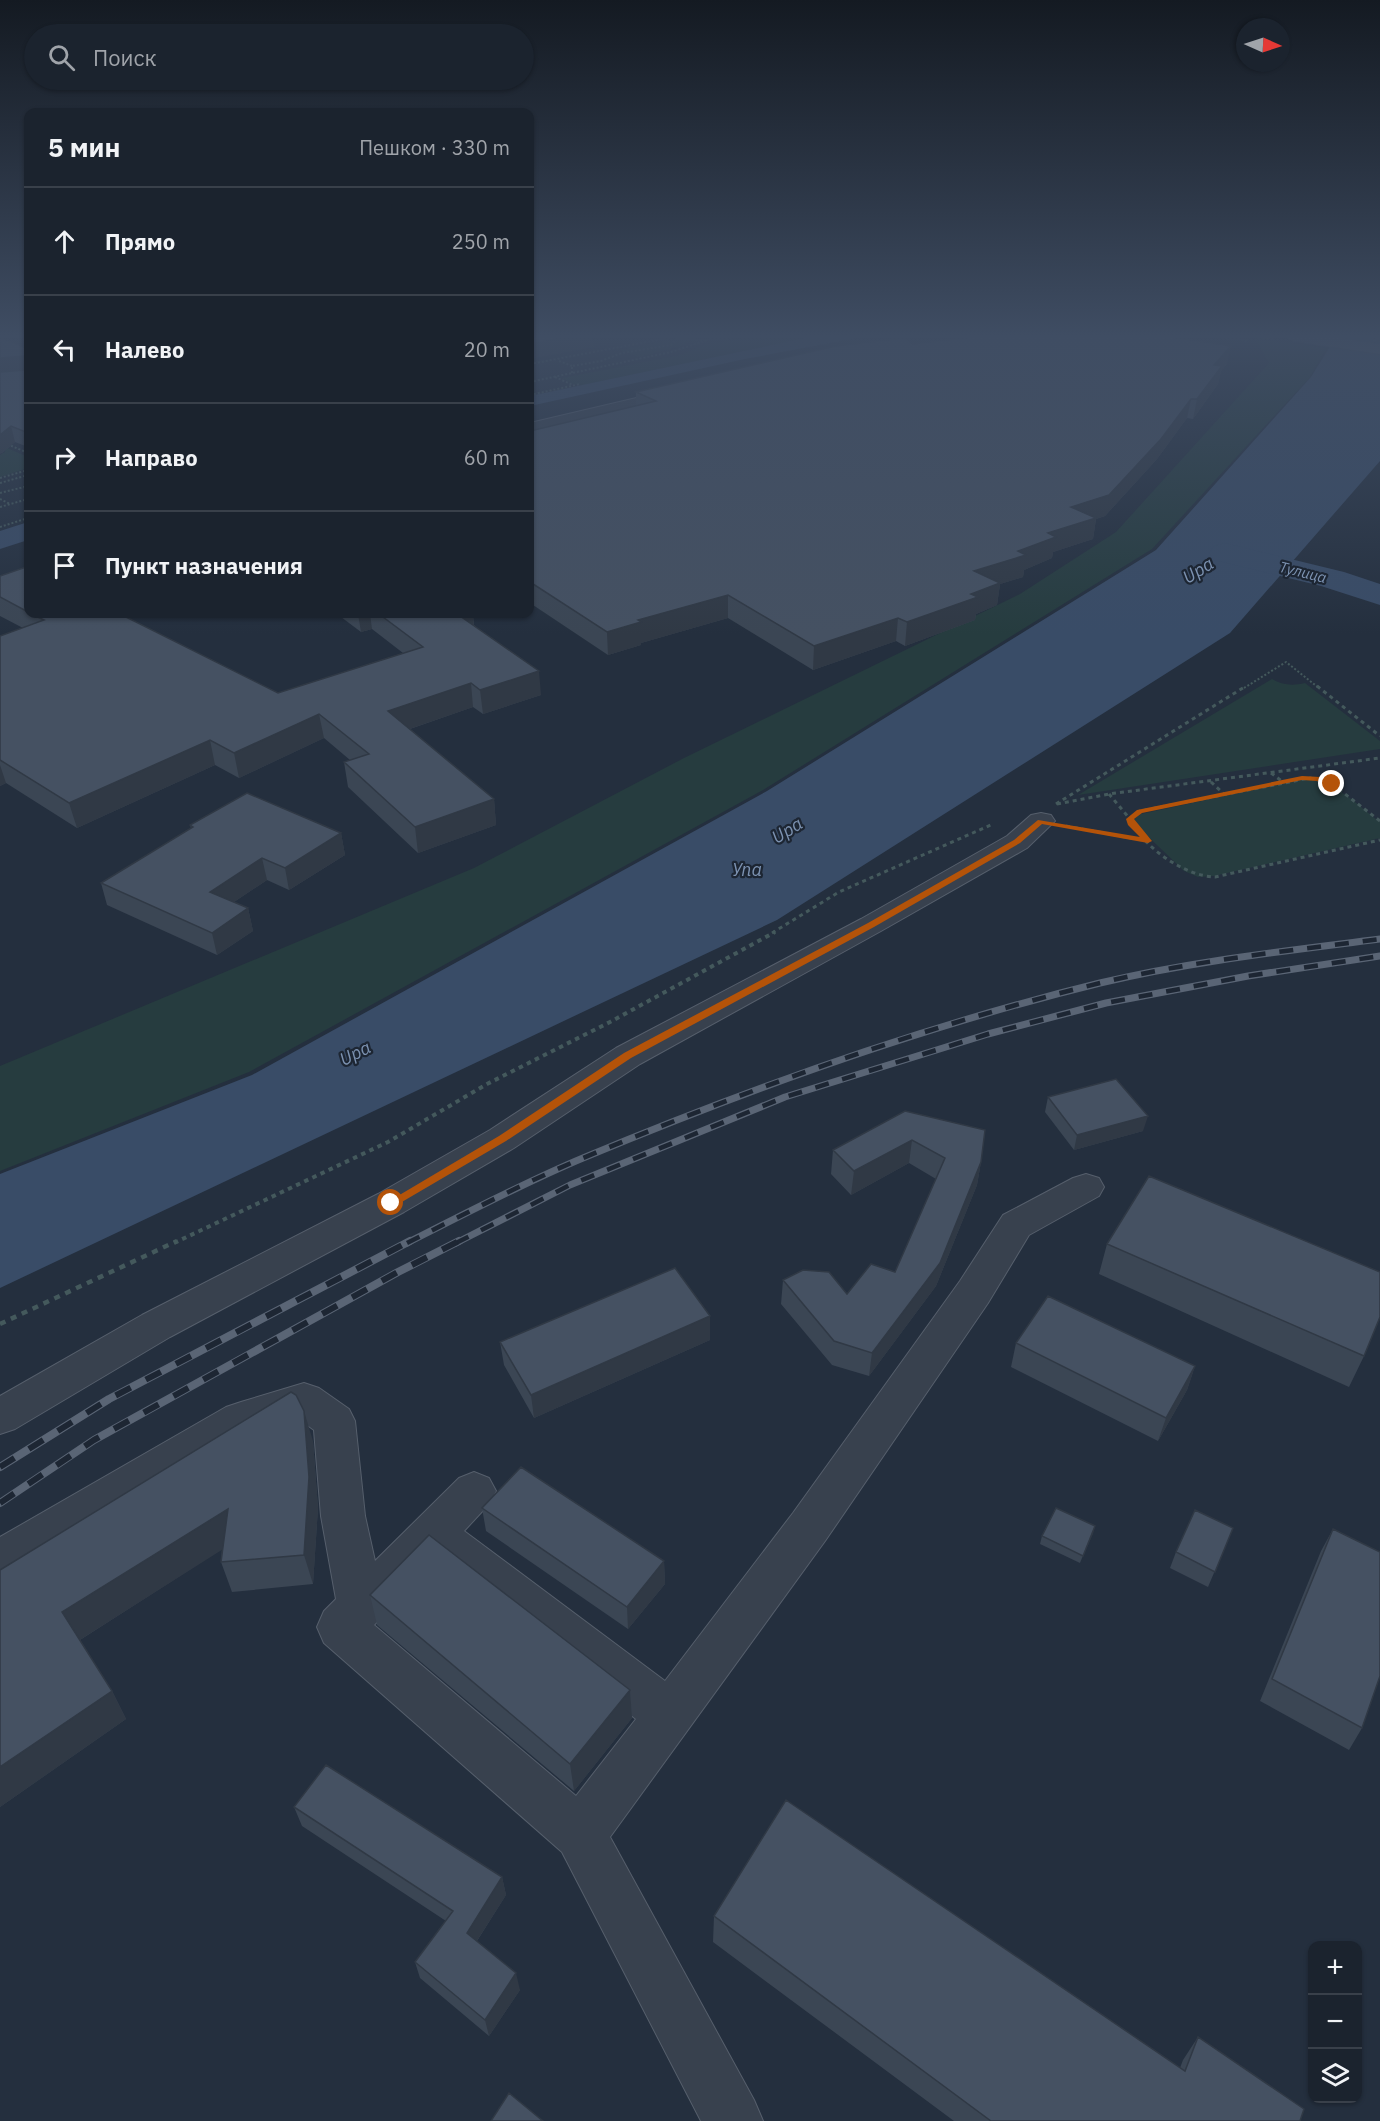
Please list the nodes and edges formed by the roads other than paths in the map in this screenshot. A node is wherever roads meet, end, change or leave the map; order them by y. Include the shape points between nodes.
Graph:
1 (1047, 813) road end
2 (1086, 1186) dead end
3 (0, 1417) edge
4 (474, 1491) dead end
5 (432, 1533) junction
6 (0, 1561) edge
7 (360, 1606) junction
8 (668, 1713) junction
9 (580, 1834) junction
10 (733, 2121) edge

1 - 3 lane via 1017,842 628,1056 502,1139 391,1203 156,1326
2 - 8 lane via 1016,1225 974,1292 809,1527
4 - 5 lane
5 - 7 lane
5 - 8 lane
6 - 7 lane via 241,1419 304,1400 334,1421 343,1516
7 - 9 lane via 340,1627
8 - 9 lane
9 - 10 lane

